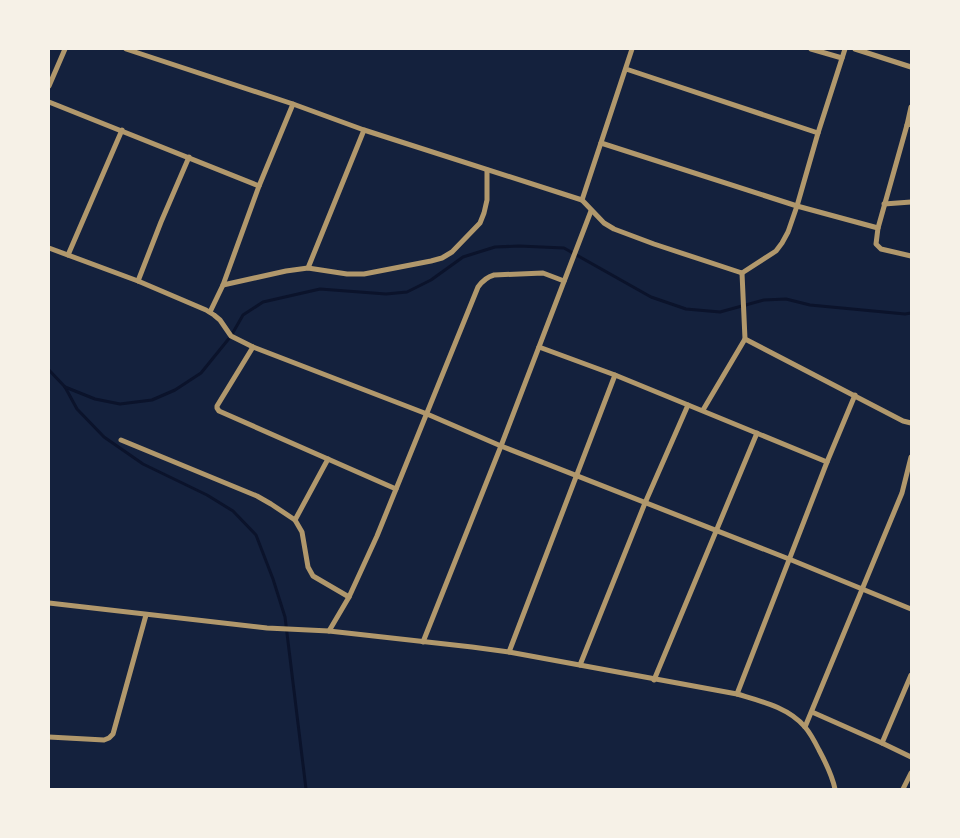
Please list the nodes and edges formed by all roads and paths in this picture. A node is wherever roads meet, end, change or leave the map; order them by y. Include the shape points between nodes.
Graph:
1 (65, 49) edge
2 (126, 49) edge
3 (632, 49) edge
4 (812, 49) edge
5 (845, 49) edge
6 (855, 49) edge
7 (842, 58) junction
8 (911, 67) edge
9 (626, 69) junction
10 (49, 86) edge
11 (49, 102) edge
12 (293, 104) junction
13 (911, 107) edge
14 (909, 125) edge
15 (122, 130) junction
16 (364, 130) junction
17 (818, 133) junction
18 (601, 142) junction
19 (189, 157) junction
20 (487, 170) junction
21 (259, 186) junction
22 (582, 200) junction
23 (911, 202) edge
24 (884, 204) junction
25 (798, 206) junction
26 (591, 211) junction
27 (878, 228) junction
28 (49, 248) edge
29 (68, 255) junction
30 (911, 256) edge
31 (308, 268) junction
32 (742, 273) junction
33 (138, 281) junction
34 (564, 281) junction
35 (223, 285) junction
36 (210, 312) junction
37 (745, 338) junction
38 (253, 347) junction
39 (539, 347) junction
40 (615, 375) junction
41 (855, 395) junction
42 (688, 405) junction
43 (703, 410) junction
44 (427, 414) junction
45 (911, 423) edge
46 (757, 433) junction
47 (122, 440) dead end
48 (501, 446) junction
49 (911, 457) edge
50 (328, 459) junction
51 (827, 462) junction
52 (577, 476) junction
53 (396, 489) junction
54 (645, 503) junction
55 (295, 520) junction
56 (716, 531) junction
57 (789, 559) junction
58 (862, 590) junction
59 (350, 597) junction
60 (49, 603) edge
61 (911, 609) edge
62 (146, 615) junction
63 (329, 632) junction
64 (423, 642) junction
65 (509, 652) junction
66 (580, 665) junction
67 (911, 674) edge
68 (654, 680) junction
69 (736, 694) junction
70 (812, 712) junction
71 (805, 727) junction
72 (49, 737) edge
73 (882, 743) junction
74 (911, 757) edge
75 (911, 773) edge
76 (835, 789) edge
77 (903, 789) edge

1 - 10 street
2 - 12 street
3 - 9 street
4 - 7 street
5 - 7 street
6 - 8 street
7 - 17 street
9 - 17 street
9 - 18 street
11 - 15 street
12 - 16 street
12 - 21 street
13 - 14 street
14 - 24 street
15 - 19 street
15 - 29 street
16 - 20 street
16 - 31 street
17 - 25 street
18 - 22 street
18 - 25 street
19 - 21 street
19 - 33 street
20 - 22 street
20 - 31 street via 487,200 480,223 442,258 364,274
21 - 35 street
22 - 26 street
23 - 24 street
24 - 27 street
25 - 27 street
25 - 32 street via 776,251
26 - 32 street via 614,229
26 - 34 street
27 - 30 street via 876,244 879,248
28 - 29 street
29 - 33 street
31 - 35 street
32 - 37 street
33 - 36 street
34 - 39 street
34 - 44 street via 543,273 494,275 482,281
35 - 36 street
36 - 38 street via 231,336
37 - 41 street
37 - 43 street
38 - 44 street
38 - 50 street via 217,406 218,410
39 - 40 street
39 - 48 street
40 - 42 street
40 - 52 street
41 - 45 street
41 - 51 street
42 - 43 street
42 - 54 street
43 - 46 street
44 - 48 street
44 - 53 street
46 - 51 street
46 - 56 street
47 - 55 street via 257,496
48 - 52 street
48 - 64 street
49 - 58 street via 904,487
50 - 53 street
50 - 55 street
51 - 57 street
52 - 54 street
52 - 65 street
53 - 59 street
54 - 56 street
54 - 66 street
55 - 59 street via 302,532 313,576
56 - 57 street
56 - 68 street
57 - 58 street
57 - 69 street
58 - 61 street
58 - 70 street
59 - 63 street
60 - 62 street
62 - 63 street
62 - 72 street via 113,734 104,740
63 - 64 street
64 - 65 street
65 - 66 street
66 - 68 street
67 - 73 street
68 - 69 street
69 - 71 street via 781,709
70 - 71 street
70 - 73 street
71 - 76 street via 828,766
73 - 74 street
75 - 77 street

